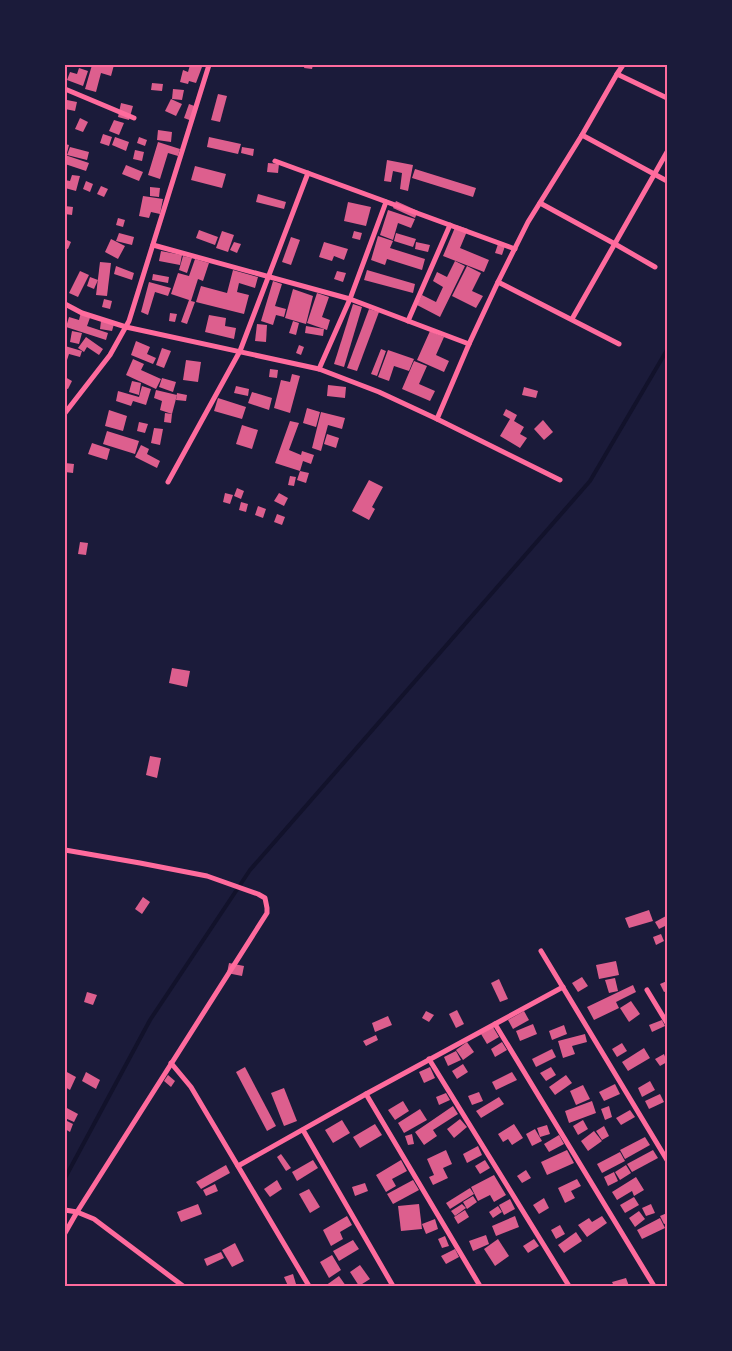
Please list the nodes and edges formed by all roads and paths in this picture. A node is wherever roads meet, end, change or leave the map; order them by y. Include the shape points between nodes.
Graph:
1 (209, 65) edge
2 (624, 65) edge
3 (617, 74) junction
4 (65, 89) edge
5 (667, 98) edge
6 (134, 118) dead end
7 (582, 135) junction
8 (667, 152) edge
9 (275, 160) dead end
10 (308, 173) junction
11 (654, 174) junction
12 (667, 181) edge
13 (386, 202) junction
14 (540, 203) junction
15 (450, 225) junction
16 (615, 244) junction
17 (153, 245) junction
18 (515, 249) junction
19 (655, 267) dead end
20 (268, 276) junction
21 (498, 282) junction
22 (350, 299) junction
23 (65, 304) edge
24 (572, 319) junction
25 (408, 321) junction
26 (126, 327) junction
27 (469, 344) junction
28 (619, 344) dead end
29 (240, 351) junction
30 (319, 369) junction
31 (65, 413) edge
32 (437, 419) junction
33 (560, 480) dead end
34 (168, 482) dead end
35 (65, 850) edge
36 (541, 951) dead end
37 (563, 987) junction
38 (647, 990) dead end
39 (667, 1023) edge
40 (495, 1024) junction
41 (429, 1059) junction
42 (171, 1063) junction
43 (366, 1094) junction
44 (303, 1130) junction
45 (667, 1160) edge
46 (238, 1166) junction
47 (65, 1210) edge
48 (77, 1212) junction
49 (65, 1233) edge
50 (183, 1286) edge
51 (309, 1286) edge
52 (393, 1286) edge
53 (480, 1286) edge
54 (568, 1286) edge
55 (654, 1286) edge

1 - 17 street
2 - 3 street
3 - 5 street
3 - 7 street
4 - 6 street
7 - 11 street
7 - 14 street
8 - 11 street
9 - 10 street
10 - 13 street
10 - 20 street
11 - 12 street
11 - 16 street
13 - 15 street
13 - 22 street
14 - 16 street
14 - 18 street
15 - 18 street
15 - 25 street
16 - 19 street
16 - 24 street
17 - 20 street
17 - 26 street
18 - 21 street
20 - 22 street
20 - 29 street
21 - 24 street
21 - 27 street
22 - 25 street
22 - 30 street
23 - 26 street
24 - 28 street
25 - 27 street
26 - 29 street
26 - 31 street via 110,355
27 - 32 street
29 - 30 street
29 - 34 street
30 - 32 street via 380,392
32 - 33 street
35 - 42 street via 207,876 265,898 266,913
36 - 37 street
37 - 40 street
37 - 45 street
38 - 39 street
40 - 41 street
40 - 55 street
41 - 43 street
41 - 54 street
42 - 46 street via 191,1087
42 - 48 street
43 - 44 street
43 - 53 street
44 - 46 street
44 - 52 street
46 - 51 street
47 - 48 street
48 - 49 street
48 - 50 street via 94,1219

